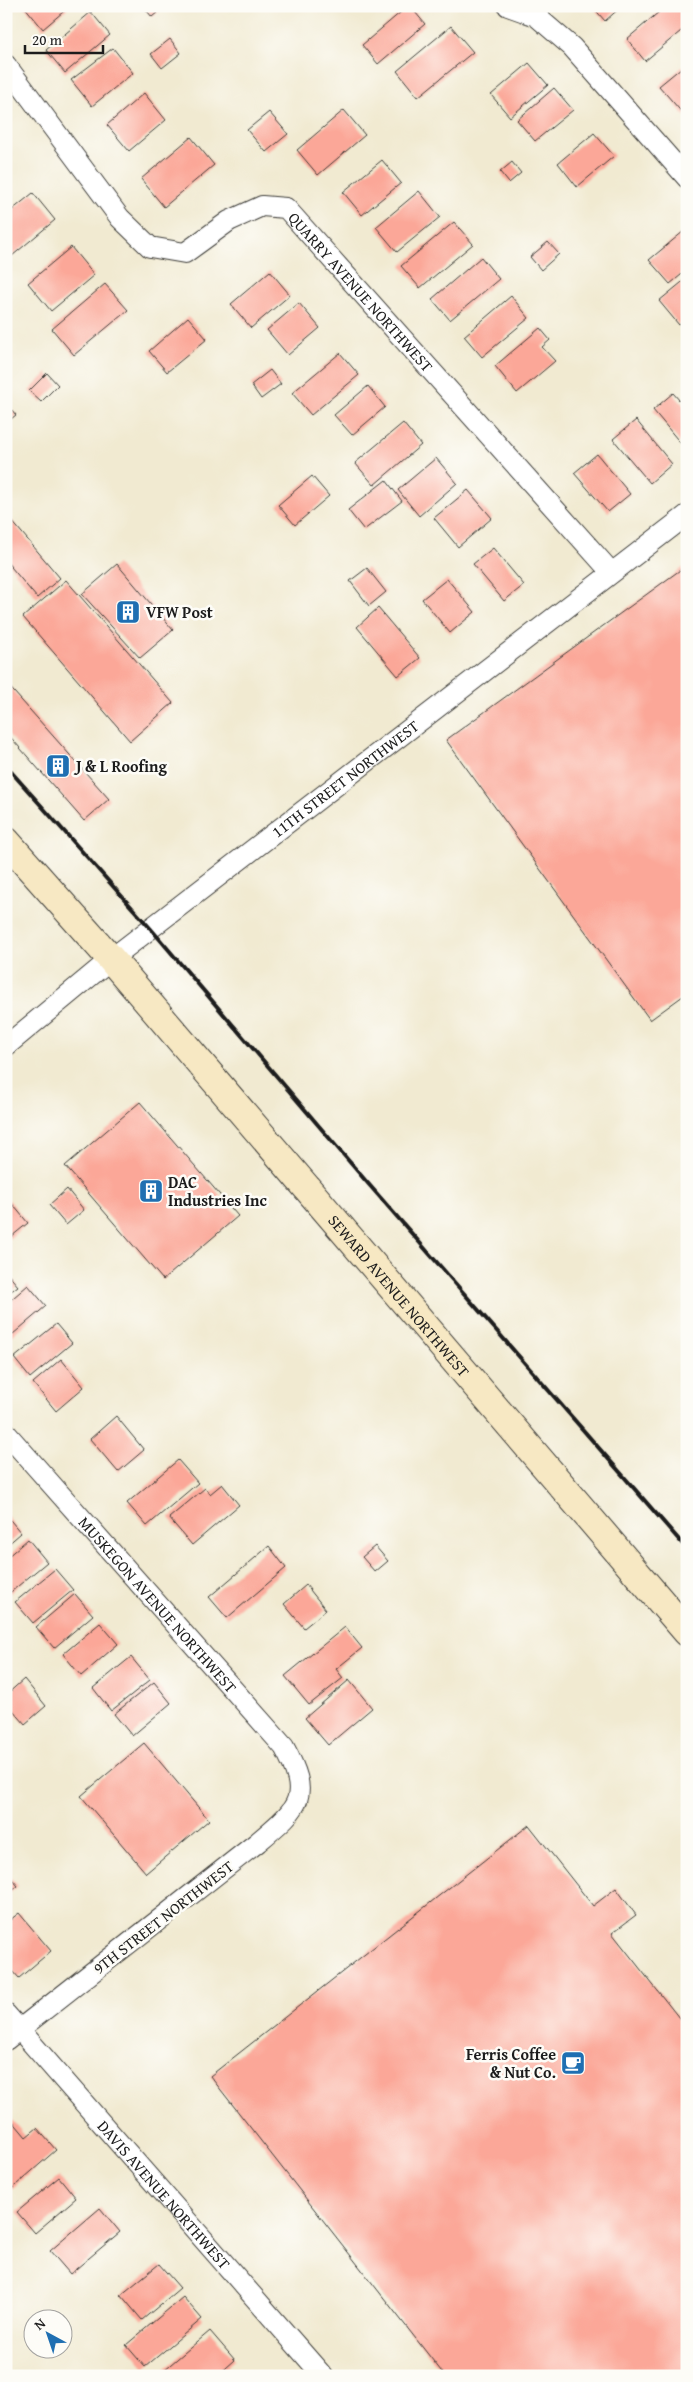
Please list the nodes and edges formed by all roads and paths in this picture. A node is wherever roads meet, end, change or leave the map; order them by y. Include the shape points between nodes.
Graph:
1 (508, 6) edge
2 (6, 65) edge
3 (687, 178) edge
4 (687, 515) edge
5 (611, 572) junction
6 (6, 841) edge
7 (111, 959) junction
8 (6, 1046) edge
9 (6, 1433) edge
10 (687, 1632) edge
11 (299, 1780) joint
12 (6, 2014) edge
13 (13, 2035) edge
14 (323, 2376) edge

1 - 3 street via 536,16 572,47
2 - 5 street, QUARRY AVENUE NORTHWEST via 120,218 150,247 185,253 229,221 262,206 286,208
4 - 5 street, 11TH STREET NORTHWEST
5 - 7 street, 11TH STREET NORTHWEST
6 - 7 street, SEWARD AVENUE NORTHWEST
7 - 8 street, 11TH STREET NORTHWEST
7 - 10 street, SEWARD AVENUE NORTHWEST
9 - 11 street, MUSKEGON AVENUE NORTHWEST via 284,1747
11 - 13 street, 9TH STREET NORTHWEST via 299,1798 281,1822
12 - 13 street, DAVIS AVENUE NORTHWEST
13 - 14 street, DAVIS AVENUE NORTHWEST

